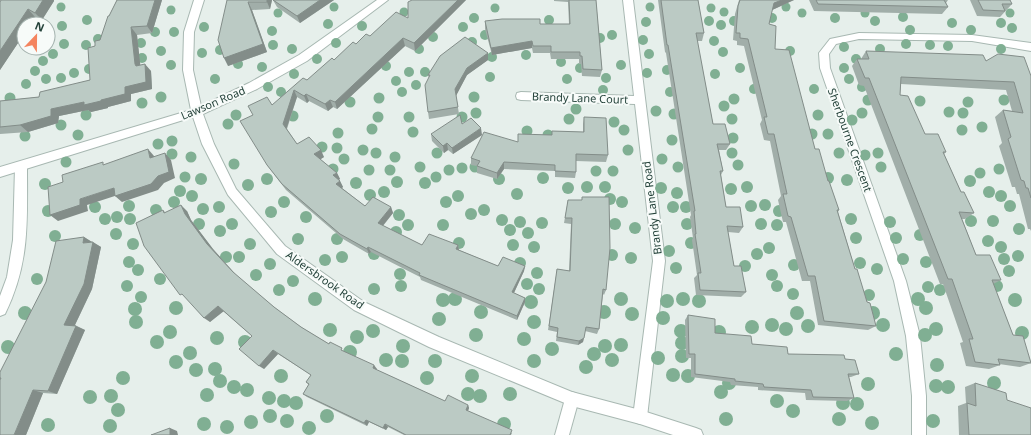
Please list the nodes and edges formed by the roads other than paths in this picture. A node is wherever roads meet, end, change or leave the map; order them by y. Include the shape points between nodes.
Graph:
1 (199, 0) edge
2 (383, 0) edge
3 (628, 0) edge
4 (1031, 47) edge
5 (521, 96) dead end
6 (639, 100) junction
7 (197, 112) junction
8 (20, 166) junction
9 (0, 172) edge
10 (0, 310) edge
11 (572, 399) junction
12 (640, 417) junction
13 (562, 435) edge
14 (696, 435) edge
15 (919, 435) edge

1 - 7 street, Aldersbrook Road via 189,32 188,70
2 - 7 street, Lawson Road via 303,58 253,86
3 - 6 street, Brandy Lane Road
4 - 15 street, Sherbourne Crescent via 972,38 859,36 833,41 824,53 824,68 900,281 912,336 919,396
5 - 6 street, Brandy Lane Court
6 - 12 street, Brandy Lane Road via 659,261
7 - 8 street, Lawson Road
7 - 11 street, Aldersbrook Road via 208,144 232,192 281,250 359,306 434,342
8 - 9 street, Lawson Road
8 - 10 street via 18,255 9,296
11 - 12 street, Aldersbrook Road
11 - 13 street
12 - 14 street, Aldersbrook Road

